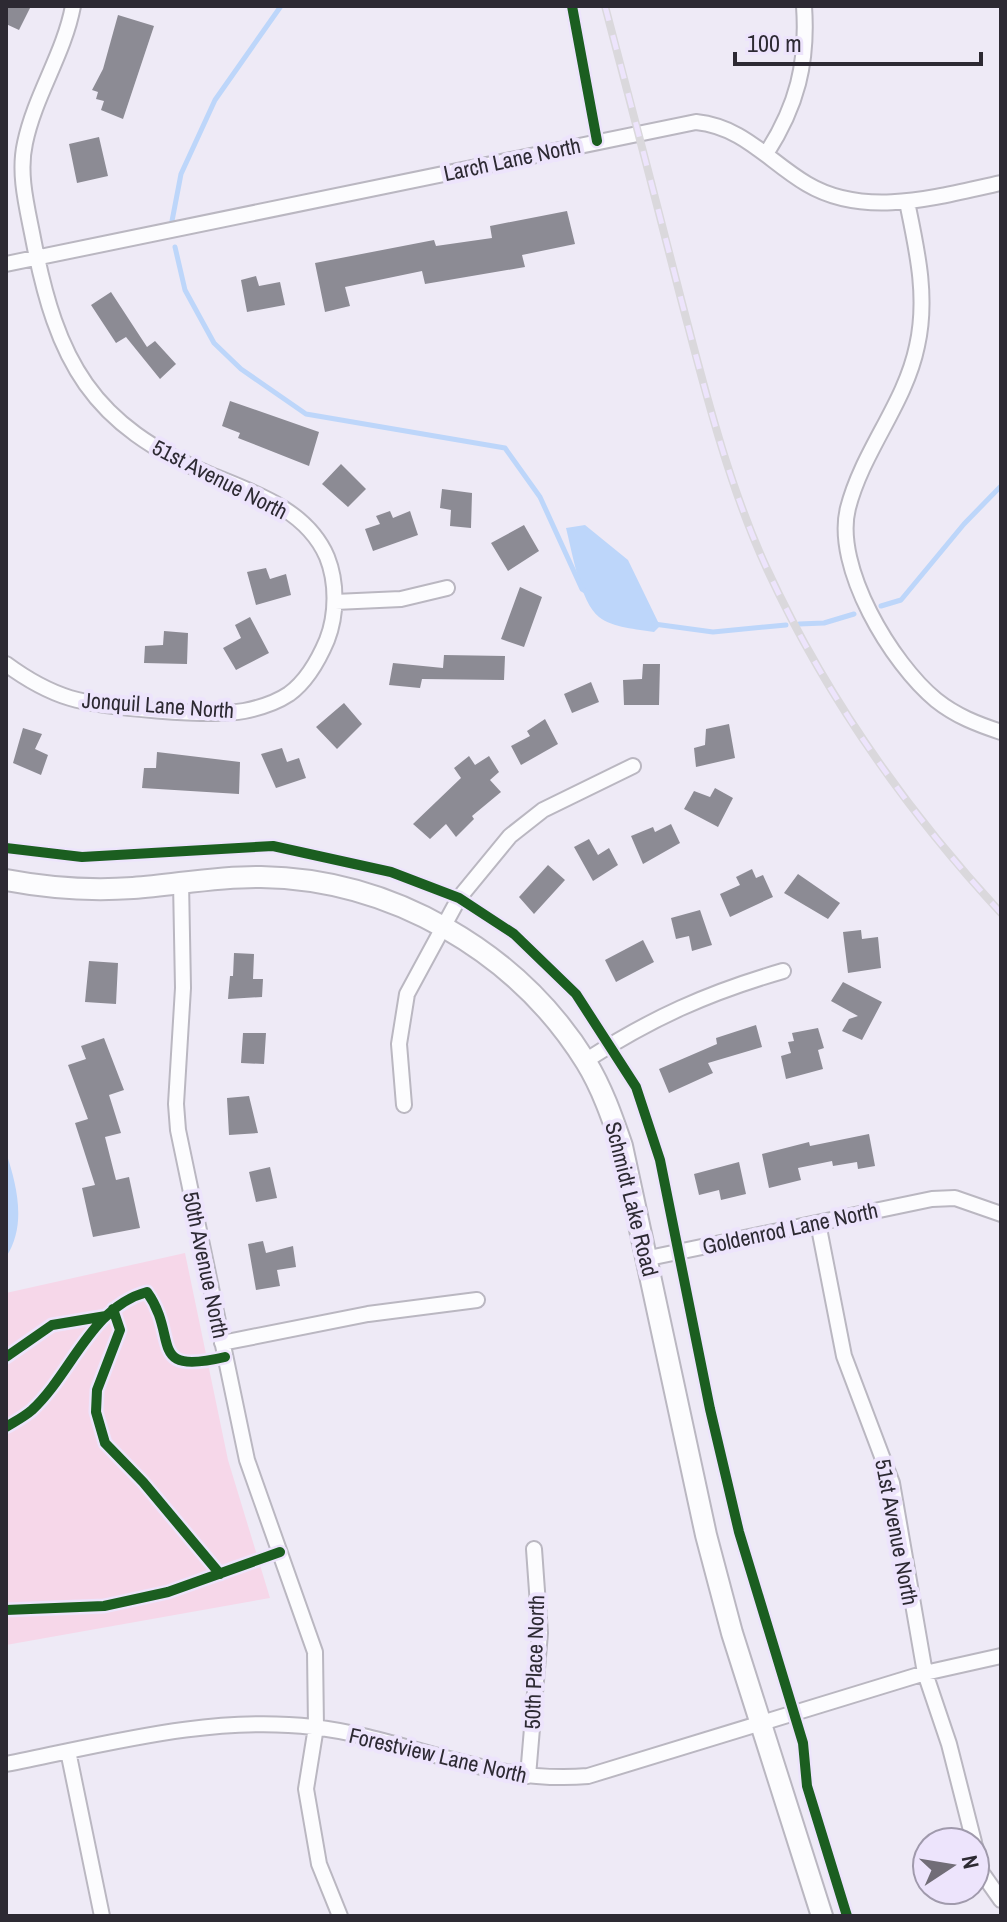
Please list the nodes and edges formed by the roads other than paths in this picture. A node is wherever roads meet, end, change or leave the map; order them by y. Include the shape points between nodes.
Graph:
1 (73, 6) edge
2 (804, 6) edge
3 (766, 154) junction
4 (1001, 183) edge
5 (907, 202) junction
6 (37, 258) junction
7 (6, 264) edge
8 (447, 588) dead end
9 (335, 602) junction
10 (6, 664) edge
11 (1001, 732) edge
12 (633, 766) dead end
13 (6, 880) edge
14 (181, 882) junction
15 (444, 928) junction
16 (783, 971) dead end
17 (585, 1061) junction
18 (404, 1105) dead end
19 (1001, 1214) edge
20 (818, 1223) junction
21 (649, 1258) junction
22 (477, 1300) dead end
23 (222, 1343) junction
24 (534, 1549) dead end
25 (1001, 1656) edge
26 (925, 1673) junction
27 (762, 1725) junction
28 (316, 1727) junction
29 (68, 1751) junction
30 (6, 1764) edge
31 (528, 1776) junction
32 (970, 1826) edge
33 (102, 1916) edge
34 (340, 1916) edge
35 (822, 1916) edge

1 - 6 street, 51st Avenue North via 24,144 22,171
2 - 3 street via 803,73 793,107
3 - 5 street, Larch Lane North via 810,186 834,195
3 - 6 street, Larch Lane North via 718,125 673,124
4 - 5 street, Larch Lane North
5 - 11 street via 923,302 918,344 909,380 847,511 850,562 897,658 915,681 960,717
6 - 7 street, Larch Lane North
6 - 9 street, 51st Avenue North via 56,332 95,397 149,445 289,512 309,529 326,556
8 - 9 street via 401,599
9 - 10 street, Jonquil Lane North via 330,632 310,672 291,693 243,711 96,704 43,687
12 - 15 street via 543,810 510,836 459,898
13 - 14 street, Schmidt Lake Road via 82,889
14 - 15 street, Schmidt Lake Road via 260,876 316,882 369,894
14 - 23 street, 50th Avenue North via 178,1130
15 - 17 street, Schmidt Lake Road via 508,972
15 - 18 street via 407,994 399,1044
16 - 17 street via 714,991
17 - 21 street, Schmidt Lake Road via 622,1146
19 - 20 street, Goldenrod Lane North via 955,1198 932,1199
20 - 21 street, Goldenrod Lane North
20 - 26 street, 51st Avenue North via 844,1356 892,1483
21 - 27 street, Schmidt Lake Road via 706,1535
22 - 23 street via 355,1316
23 - 28 street, 50th Avenue North via 260,1504 315,1652
24 - 31 street, 50th Place North via 540,1633
25 - 26 street, Forestview Lane North
26 - 27 street, Forestview Lane North
26 - 32 street, 51st Avenue North
27 - 31 street, Forestview Lane North via 588,1776
27 - 35 street, Schmidt Lake Road
28 - 29 street, Forestview Lane North via 227,1724
28 - 31 street, Forestview Lane North
28 - 34 street, 50th Avenue North via 306,1789 310,1825
29 - 30 street, Forestview Lane North
29 - 33 street

